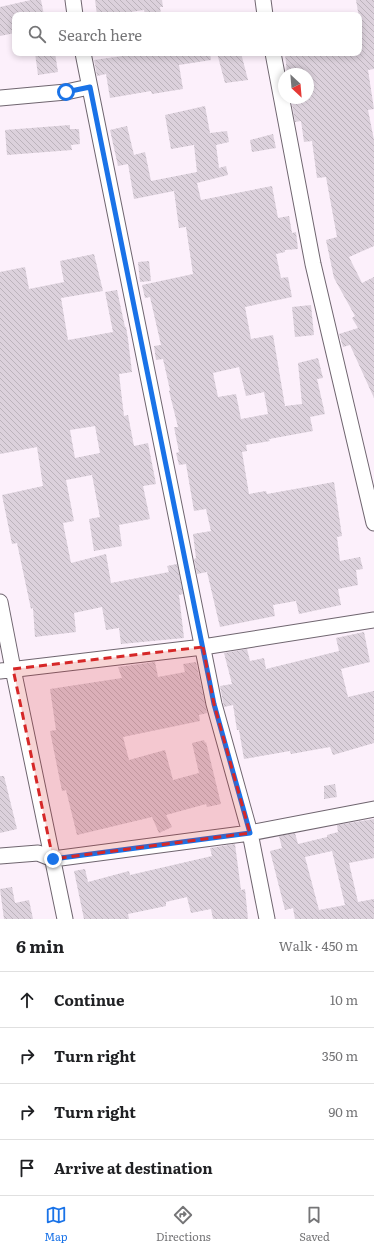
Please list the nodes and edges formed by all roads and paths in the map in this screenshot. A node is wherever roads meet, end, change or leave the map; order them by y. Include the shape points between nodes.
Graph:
1 (73, 0) edge
2 (263, 0) edge
3 (75, 12) edge
4 (265, 12) edge
5 (84, 56) edge
6 (274, 56) edge
7 (90, 87) junction
8 (0, 98) edge
9 (374, 523) edge
10 (0, 602) edge
11 (374, 620) edge
12 (203, 647) junction
13 (6, 670) edge
14 (374, 809) edge
15 (250, 833) junction
16 (0, 856) edge
17 (53, 859) junction
18 (65, 919) edge
19 (267, 919) edge

1 - 3 street
2 - 4 street
5 - 7 street
6 - 9 street via 313,264
7 - 8 street via 66,92
7 - 12 street
10 - 13 street
11 - 12 street
12 - 13 street
12 - 15 street via 214,704
13 - 17 street
14 - 15 street
15 - 17 street
15 - 19 street
16 - 17 street via 38,853
17 - 18 street

